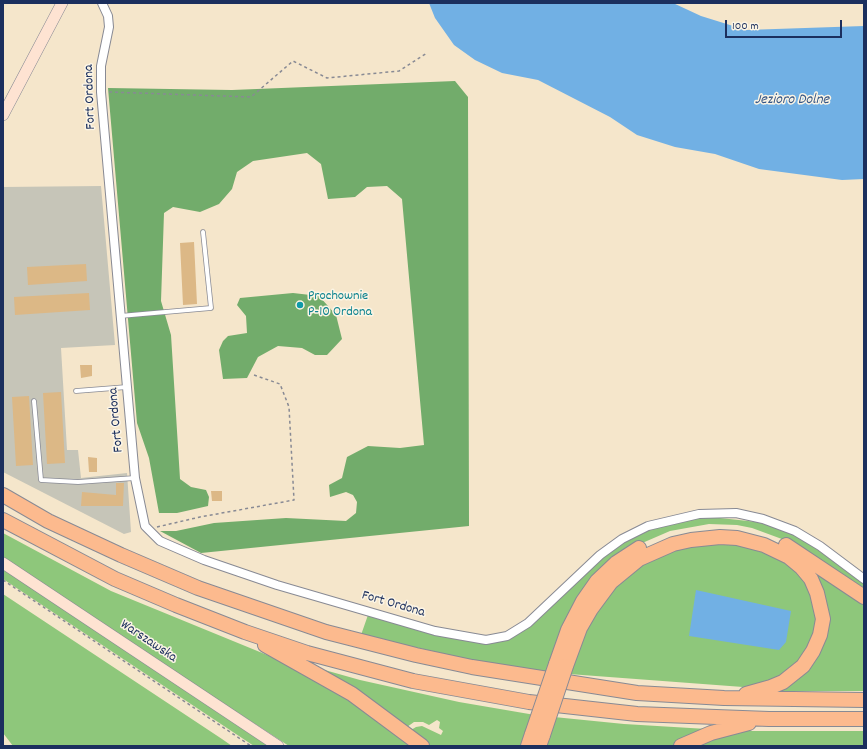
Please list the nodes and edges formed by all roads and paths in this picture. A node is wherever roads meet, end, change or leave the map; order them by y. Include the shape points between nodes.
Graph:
1 (62, 3) edge
2 (102, 3) edge
3 (427, 53) dead end
4 (101, 92) junction
5 (3, 114) edge
6 (203, 232) dead end
7 (120, 316) junction
8 (254, 375) dead end
9 (127, 387) junction
10 (76, 391) dead end
11 (34, 401) dead end
12 (135, 478) junction
13 (3, 495) edge
14 (3, 520) edge
15 (145, 526) junction
16 (3, 563) edge
17 (3, 580) edge
18 (864, 580) edge
19 (864, 597) edge
20 (245, 632) junction
21 (562, 665) junction
22 (724, 698) junction
23 (864, 700) edge
24 (769, 719) junction
25 (864, 719) edge
26 (535, 740) edge
27 (251, 746) edge
28 (278, 746) edge
29 (422, 746) edge
30 (681, 746) edge

1 - 5 main road
2 - 4 street, Fort Ordona via 108,16 109,27 101,66
3 - 4 path via 399,71 327,78 293,61 251,97
4 - 7 street, Fort Ordona
6 - 7 lane via 211,308
7 - 9 street, Fort Ordona
8 - 15 path via 280,384 289,407 294,500 159,527
9 - 10 lane
9 - 12 street, Fort Ordona
11 - 12 lane via 41,480 78,482
12 - 15 street, Fort Ordona
13 - 22 highway via 48,520 177,579 326,632 458,664 565,682 638,693
14 - 20 highway via 115,579
15 - 18 street, Fort Ordona via 160,541 204,560 277,585 435,631 486,640 507,636 528,623 600,555 622,539 648,526 699,514 736,513 763,519 795,531 820,546
16 - 28 main road, Warszawska
17 - 27 path
19 - 21 highway via 809,559 764,536 737,529 685,532 659,539 638,549 597,581 574,617
20 - 24 highway via 344,664 413,681 502,698 637,714
20 - 29 highway via 352,694
21 - 22 highway via 591,609 611,582 635,562 673,544 706,538 737,538 764,545 801,566 817,593 823,619 813,651 792,676 771,687
21 - 26 highway, bridge
22 - 23 highway
24 - 25 highway
24 - 30 highway via 711,733

